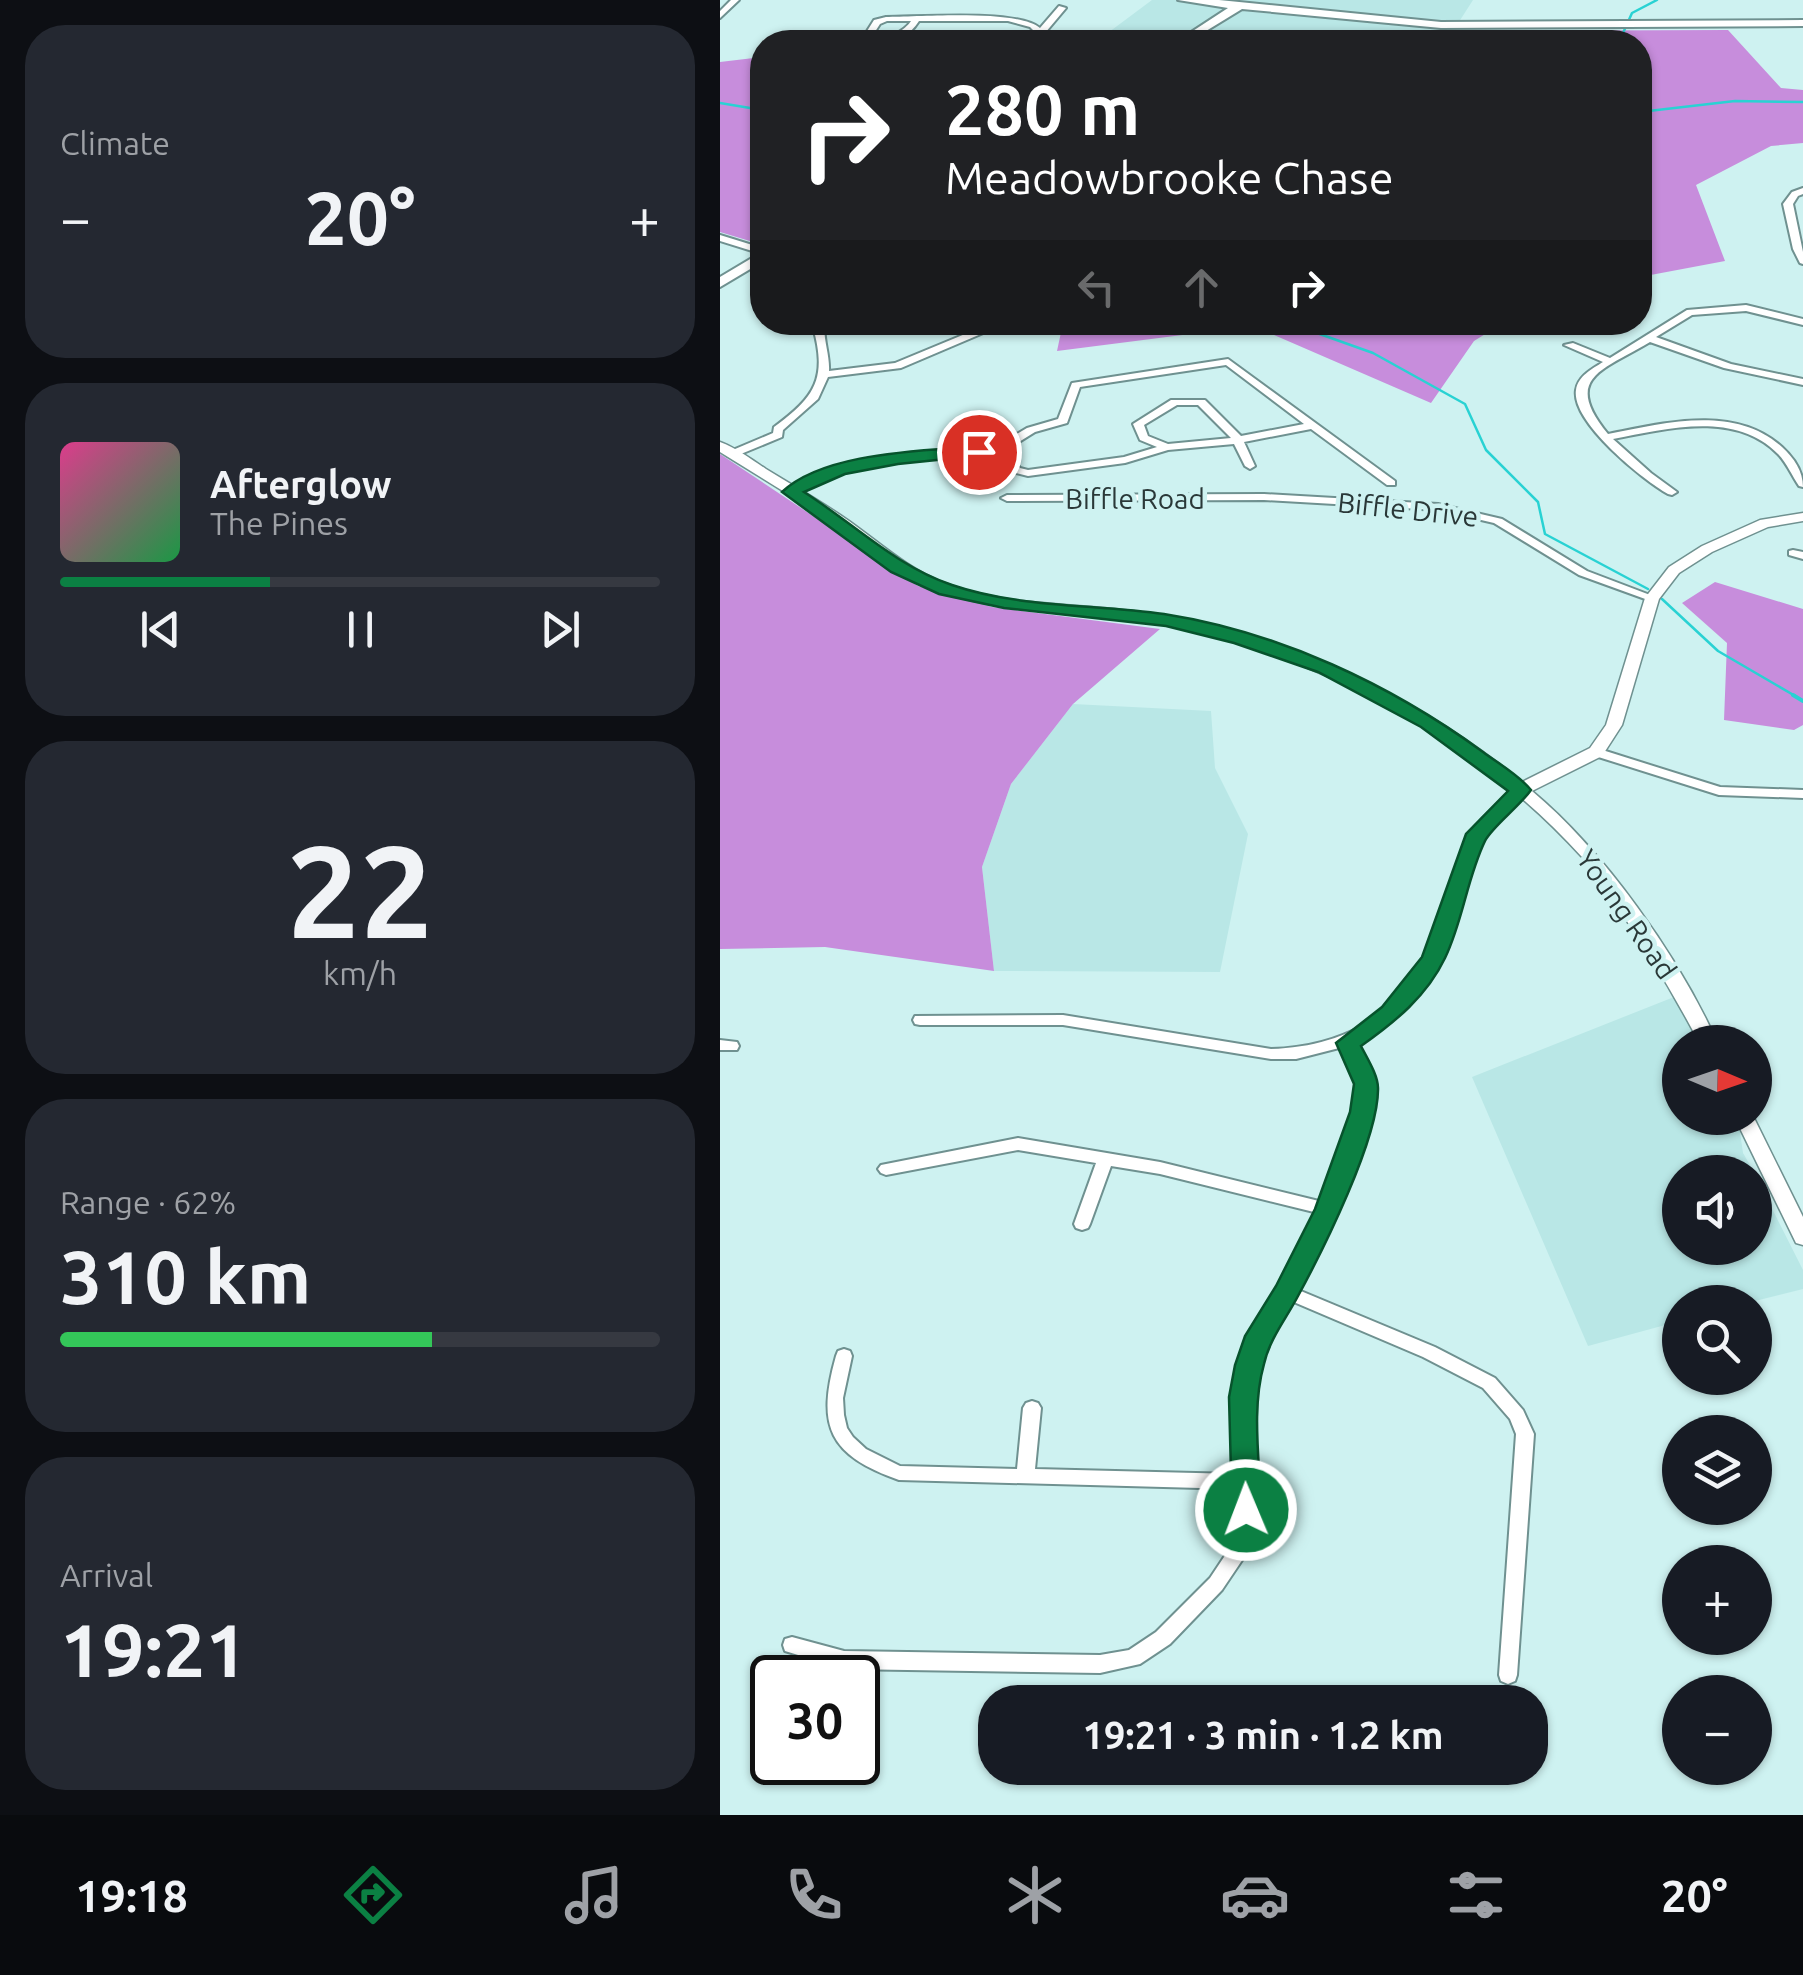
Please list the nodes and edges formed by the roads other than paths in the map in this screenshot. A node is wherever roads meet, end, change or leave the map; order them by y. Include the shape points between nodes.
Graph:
1 (735, 0) edge
2 (1184, 0) edge
3 (1273, 0) edge
4 (1200, 2) edge
5 (1246, 3) edge
6 (1286, 5) junction
7 (1062, 8) dead end
8 (720, 16) edge
9 (1223, 16) junction
10 (916, 19) junction
11 (1599, 20) junction
12 (1803, 20) edge
13 (872, 30) edge
14 (909, 30) edge
15 (1040, 30) edge
16 (1044, 30) edge
17 (1200, 30) edge
18 (1803, 191) edge
19 (720, 238) edge
20 (750, 249) edge
21 (1803, 261) edge
22 (750, 262) edge
23 (720, 283) edge
24 (1803, 322) edge
25 (822, 335) edge
26 (971, 335) edge
27 (1652, 338) junction
28 (1569, 345) dead end
29 (1609, 361) junction
30 (826, 374) junction
31 (1803, 382) edge
32 (1313, 425) junction
33 (778, 429) junction
34 (1607, 437) junction
35 (1238, 440) junction
36 (788, 441) dead end
37 (1167, 447) junction
38 (1000, 448) junction
39 (726, 450) edge
40 (1250, 466) dead end
41 (1391, 483) dead end
42 (1803, 484) edge
43 (791, 492) junction
44 (1672, 492) dead end
45 (1264, 497) joint
46 (1007, 498) dead end
47 (1803, 518) edge
48 (1652, 598) junction
49 (1596, 752) junction
50 (1520, 790) junction
51 (1803, 794) edge
52 (920, 1020) dead end
53 (1698, 1025) edge
54 (1348, 1043) junction
55 (1752, 1135) edge
56 (1106, 1158) junction
57 (886, 1169) dead end
58 (1328, 1209) junction
59 (1082, 1224) dead end
60 (1803, 1238) edge
61 (1286, 1292) junction
62 (844, 1356) dead end
63 (1032, 1408) dead end
64 (1025, 1477) junction
65 (1246, 1482) junction
66 (792, 1644) dead end
67 (1508, 1674) dead end

1 - 8 street
2 - 4 main road
3 - 6 main road
4 - 5 main road
4 - 9 main road
5 - 6 main road
5 - 9 main road
5 - 9 main road
5 - 11 main road via 1441,25
6 - 11 main road via 1432,18
7 - 16 street
9 - 17 main road
10 - 13 street via 877,22
10 - 14 street
10 - 15 street via 1008,19
11 - 12 main road
18 - 21 street via 1788,204
19 - 20 street
22 - 23 main road
24 - 27 street via 1746,308 1707,308 1672,320
25 - 30 street
26 - 30 street via 897,366
27 - 29 street
27 - 31 street via 1728,366
28 - 29 street
29 - 34 street via 1581,389 1582,402
30 - 33 street via 814,400
32 - 35 street
32 - 38 street via 1228,362 1076,386 1063,421
32 - 41 street
33 - 36 street
33 - 39 street via 778,435
34 - 42 street via 1682,425 1728,426 1773,444
34 - 44 street via 1645,477
35 - 37 street
35 - 37 street via 1201,402 1188,400 1138,424 1144,438
35 - 40 street
37 - 38 street via 1028,474 1016,470
38 - 43 street via 840,470
39 - 43 street, Young Road
43 - 50 street, Young Road via 897,568 946,590 1166,620 1326,668 1429,722
45 - 46 street, Biffle Road
45 - 48 street, Biffle Drive via 1486,517 1583,574
47 - 48 street via 1765,522 1696,555
48 - 49 street via 1614,725
49 - 50 street
49 - 51 street via 1719,791
50 - 53 street, Young Road via 1588,852
50 - 54 street via 1476,834 1421,977 1391,1013
52 - 54 street via 1063,1020 1271,1054 1300,1055
54 - 58 street via 1366,1084 1363,1112
55 - 60 street
56 - 57 street via 1018,1144
56 - 58 street
56 - 59 street
58 - 61 street
61 - 65 street via 1249,1365 1243,1397
61 - 67 street via 1489,1383 1517,1415 1525,1434
62 - 64 street via 832,1412 844,1438 868,1462 899,1473
63 - 64 street
64 - 65 street
65 - 66 street via 1247,1538 1216,1584 1164,1638 1133,1658 1100,1664 844,1660

